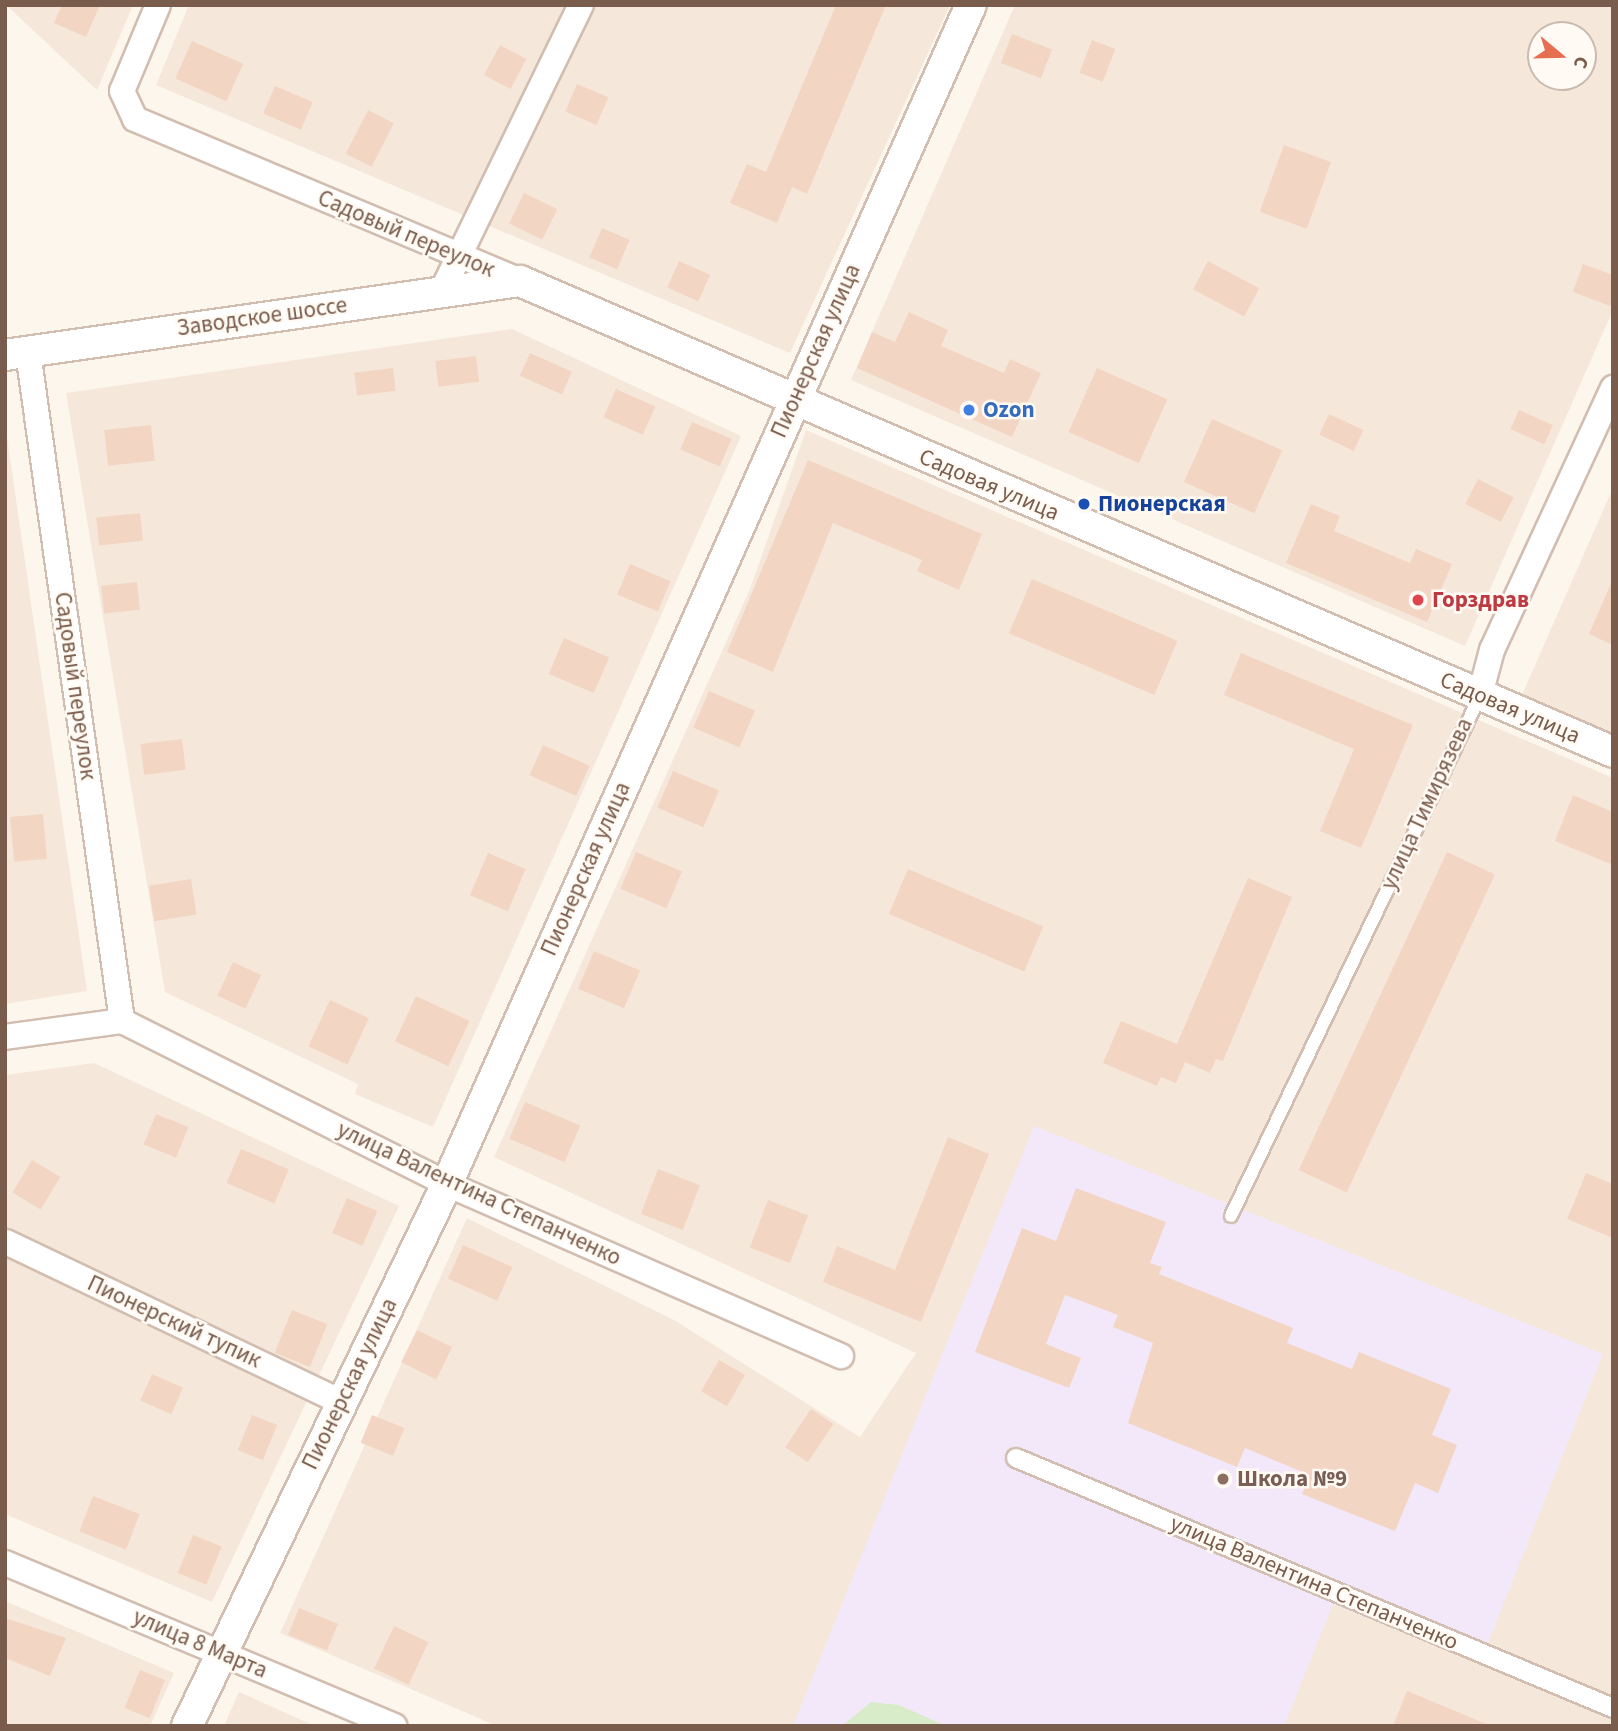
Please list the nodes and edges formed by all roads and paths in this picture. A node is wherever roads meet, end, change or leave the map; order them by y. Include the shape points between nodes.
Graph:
1 (158, 5) edge
2 (581, 5) edge
3 (971, 5) edge
4 (459, 257) junction
5 (520, 281) junction
6 (442, 291) junction
7 (17, 353) edge
8 (1613, 388) edge
9 (793, 401) junction
10 (1480, 695) junction
11 (1613, 752) edge
12 (122, 1021) junction
13 (5, 1037) edge
14 (447, 1184) junction
15 (1231, 1216) dead end
16 (6, 1242) edge
17 (841, 1356) dead end
18 (342, 1402) junction
19 (1016, 1458) dead end
20 (5, 1563) edge
21 (221, 1652) junction
22 (1613, 1708) edge
23 (187, 1726) edge
24 (394, 1726) edge

1 - 4 street, Садовый переулок via 122,90 135,119
2 - 4 street
3 - 9 street, Пионерская улица
4 - 5 street, Садовый переулок
4 - 6 street
5 - 6 street, Заводское шоссе
5 - 9 street, Садовая улица
6 - 7 street, Заводское шоссе
7 - 12 street, Садовый переулок
8 - 10 street, улица Тимирязева via 1492,650
9 - 10 street, Садовая улица
9 - 14 street, Пионерская улица
10 - 11 street, Садовая улица
10 - 15 lane, улица Тимирязева
12 - 13 street
12 - 14 street, улица Валентина Степанченко
14 - 17 street, улица Валентина Степанченко
14 - 18 street, Пионерская улица
16 - 18 street, Пионерский тупик
18 - 21 street, Пионерская улица
19 - 22 street, улица Валентина Степанченко
20 - 21 street, улица 8 Марта
21 - 23 street, Пионерская улица
21 - 24 street, улица 8 Марта

